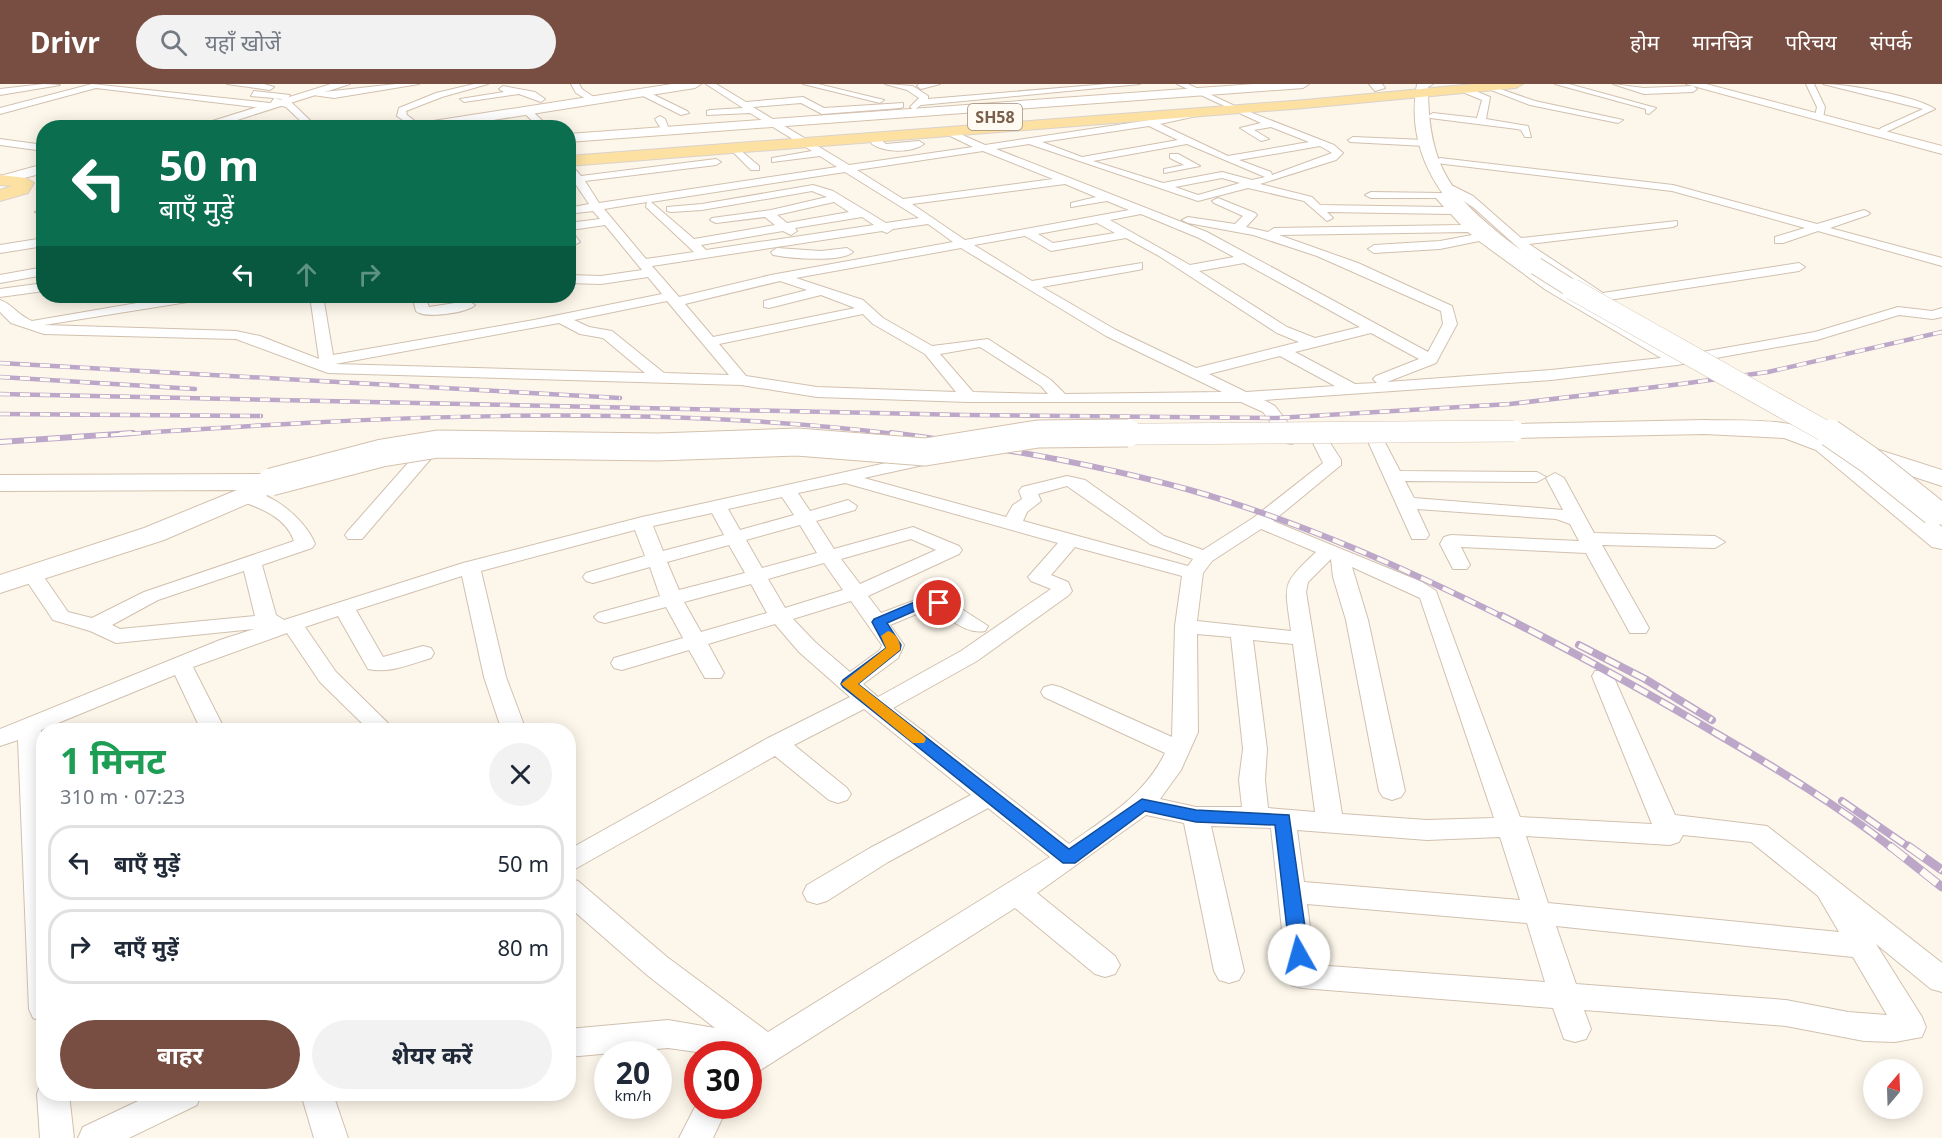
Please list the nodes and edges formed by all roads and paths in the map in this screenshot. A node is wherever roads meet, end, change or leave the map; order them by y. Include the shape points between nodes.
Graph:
1 (66, 84) edge
2 (158, 84) edge
3 (231, 84) edge
4 (344, 84) edge
5 (415, 84) edge
6 (486, 84) edge
7 (575, 84) edge
8 (695, 84) edge
9 (710, 84) edge
10 (807, 84) edge
11 (936, 84) edge
12 (1050, 84) edge
13 (1136, 84) edge
14 (1181, 84) edge
15 (1302, 84) edge
16 (1516, 84) edge
17 (1617, 84) edge
18 (1810, 84) edge
19 (1827, 84) edge
20 (1853, 84) edge
21 (99, 85) edge
22 (245, 85) edge
23 (922, 85) edge
24 (1490, 85) edge
25 (1561, 85) edge
26 (995, 86) dead end
27 (1092, 86) edge
28 (1377, 86) edge
29 (373, 87) edge
30 (889, 87) edge
31 (1696, 87) edge
32 (1841, 87) junction
33 (321, 88) edge
34 (910, 88) junction
35 (1427, 89) edge
36 (1462, 89) junction
37 (1058, 91) junction
38 (1899, 91) dead end
39 (0, 92) edge
40 (1197, 92) junction
41 (516, 93) junction
42 (642, 93) junction
43 (852, 94) junction
44 (1022, 94) junction
45 (1561, 97) dead end
46 (993, 99) junction
47 (1687, 99) dead end
48 (427, 100) junction
49 (594, 100) junction
50 (1528, 100) junction
51 (1636, 100) dead end
52 (275, 102) junction
53 (1665, 103) dead end
54 (1937, 103) dead end
55 (0, 104) edge
56 (537, 104) junction
57 (900, 105) junction
58 (1038, 105) junction
59 (1211, 105) junction
60 (1486, 105) junction
61 (1647, 106) junction
62 (1925, 106) junction
63 (15, 107) junction
64 (748, 107) junction
65 (875, 107) junction
66 (1010, 107) junction
67 (914, 109) junction
68 (1234, 109) junction
69 (1474, 109) dead end
70 (0, 111) edge
71 (684, 113) dead end
72 (710, 113) dead end
73 (1433, 116) junction
74 (1820, 116) junction
75 (1599, 117) junction
76 (660, 119) dead end
77 (216, 120) edge
78 (305, 120) edge
79 (409, 120) edge
80 (456, 120) edge
81 (543, 120) edge
82 (1618, 120) dead end
83 (1481, 122) junction
84 (1150, 123) junction
85 (1270, 124) junction
86 (776, 125) junction
87 (1856, 125) junction
88 (1104, 129) junction
89 (1884, 130) junction
90 (668, 132) junction
91 (949, 132) junction
92 (789, 133) junction
93 (1177, 135) junction
94 (1528, 135) dead end
95 (872, 137) junction
96 (1124, 137) dead end
97 (576, 138) edge
98 (1264, 139) dead end
99 (1028, 140) junction
100 (1353, 140) dead end
101 (1942, 140) edge
102 (1188, 141) junction
103 (0, 142) edge
104 (804, 142) junction
105 (1320, 142) junction
106 (1425, 143) junction
107 (922, 144) dead end
108 (36, 147) edge
109 (981, 147) junction
110 (576, 148) edge
111 (734, 148) junction
112 (1942, 150) edge
113 (822, 153) junction
114 (1119, 153) junction
115 (662, 154) junction
116 (931, 155) junction
117 (1174, 156) dead end
118 (1227, 159) junction
119 (776, 160) dead end
120 (1079, 160) junction
121 (1440, 160) junction
122 (576, 161) edge
123 (716, 162) dead end
124 (951, 163) dead end
125 (1131, 164) dead end
126 (674, 167) junction
127 (1250, 168) junction
128 (851, 169) junction
129 (1104, 169) junction
130 (1211, 171) dead end
131 (901, 173) dead end
132 (36, 174) edge
133 (1222, 175) junction
134 (792, 177) junction
135 (1134, 177) junction
136 (1275, 177) junction
137 (997, 178) dead end
138 (36, 180) edge
139 (1066, 181) junction
140 (576, 182) edge
141 (1248, 184) junction
142 (36, 185) edge
143 (10, 186) edge
144 (1081, 187) junction
145 (1164, 187) junction
146 (1017, 189) junction
147 (1270, 191) junction
148 (36, 192) edge
149 (988, 193) junction
150 (1371, 195) dead end
151 (1449, 196) junction
152 (1107, 197) junction
153 (836, 198) junction
154 (594, 199) junction
155 (646, 199) junction
156 (1005, 200) dead end
157 (1218, 201) junction
158 (902, 202) junction
159 (1075, 205) dead end
160 (576, 207) edge
161 (1320, 208) junction
162 (1141, 210) junction
163 (655, 211) junction
164 (769, 213) junction
165 (1171, 213) junction
166 (1864, 213) dead end
167 (859, 214) junction
168 (1097, 218) junction
169 (610, 220) junction
170 (716, 220) dead end
171 (930, 220) junction
172 (1673, 223) dead end
173 (576, 226) edge
174 (784, 226) junction
175 (883, 226) junction
176 (982, 228) dead end
177 (1822, 228) junction
178 (942, 229) junction
179 (1237, 229) junction
180 (1025, 231) junction
181 (1337, 231) junction
182 (1257, 233) junction
183 (1476, 233) junction
184 (1128, 234) junction
185 (896, 235) junction
186 (995, 237) junction
187 (799, 239) junction
188 (1779, 240) dead end
189 (862, 242) dead end
190 (1518, 242) junction
191 (36, 243) edge
192 (691, 243) junction
193 (962, 244) junction
194 (0, 249) edge
195 (1374, 249) dead end
196 (707, 254) junction
197 (817, 255) junction
198 (884, 258) junction
199 (793, 259) dead end
200 (1245, 259) junction
201 (1942, 262) edge
202 (1138, 266) dead end
203 (1799, 267) dead end
204 (648, 268) junction
205 (1187, 269) junction
206 (36, 272) edge
207 (808, 273) junction
208 (783, 277) junction
209 (0, 279) edge
210 (576, 279) edge
211 (1030, 285) junction
212 (36, 290) edge
213 (821, 291) junction
214 (36, 297) edge
215 (1602, 297) junction
216 (675, 301) junction
217 (1, 302) edge
218 (154, 303) edge
219 (317, 303) edge
220 (421, 303) edge
221 (769, 304) dead end
222 (864, 310) junction
223 (1942, 312) edge
224 (474, 314) edge
225 (562, 319) junction
226 (26, 325) junction
227 (1372, 328) junction
228 (579, 329) junction
229 (709, 342) junction
230 (1314, 343) junction
231 (930, 351) junction
232 (1284, 352) junction
233 (1704, 356) junction
234 (1431, 360) junction
235 (1677, 361) junction
236 (328, 364) junction
237 (1196, 373) junction
238 (662, 378) junction
239 (741, 380) junction
240 (1351, 389) junction
241 (969, 397) junction
242 (1244, 397) junction
243 (1061, 399) junction
244 (1595, 430) junction
245 (1374, 437) junction
246 (1292, 439) junction
247 (1318, 439) junction
248 (1825, 445) junction
249 (428, 451) junction
250 (946, 455) junction
251 (846, 476) junction
252 (1393, 476) junction
253 (1942, 478) edge
254 (0, 483) edge
255 (259, 487) junction
256 (787, 490) junction
257 (1406, 502) junction
258 (717, 506) junction
259 (848, 506) dead end
260 (1938, 515) edge
261 (806, 519) junction
262 (1260, 522) junction
263 (642, 523) junction
264 (1011, 525) junction
265 (355, 535) dead end
266 (1419, 535) dead end
267 (734, 537) junction
268 (1588, 537) junction
269 (1071, 540) junction
270 (1942, 541) edge
271 (1715, 542) dead end
272 (1336, 553) junction
273 (829, 556) junction
274 (656, 559) junction
275 (251, 561) junction
276 (1199, 565) junction
277 (1460, 565) dead end
278 (470, 567) junction
279 (32, 574) junction
280 (754, 576) junction
281 (593, 577) dead end
282 (0, 584) edge
283 (857, 593) junction
284 (672, 599) junction
285 (343, 606) junction
286 (779, 616) junction
287 (605, 617) dead end
288 (302, 620) junction
289 (267, 621) junction
290 (879, 622) junction
291 (95, 625) junction
292 (977, 626) dead end
293 (1186, 627) junction
294 (1638, 628) dead end
295 (1241, 634) junction
296 (1303, 639) junction
297 (695, 640) junction
298 (423, 653) dead end
299 (622, 663) dead end
300 (181, 665) junction
301 (713, 673) dead end
302 (1603, 676) dead end
303 (1052, 692) dead end
304 (864, 696) junction
305 (40, 723) edge
306 (210, 723) edge
307 (376, 723) edge
308 (511, 723) edge
309 (36, 725) edge
310 (30, 727) junction
311 (0, 738) edge
312 (777, 744) junction
313 (1180, 750) junction
314 (1392, 791) dead end
315 (838, 794) dead end
316 (990, 796) junction
317 (1142, 805) junction
318 (1196, 816) junction
319 (1270, 818) junction
320 (1330, 823) junction
321 (1666, 824) junction
322 (1510, 826) junction
323 (36, 845) edge
324 (576, 858) edge
325 (1069, 858) junction
326 (1827, 886) junction
327 (1292, 892) junction
328 (817, 893) dead end
329 (1017, 893) junction
330 (576, 897) edge
331 (1538, 912) junction
332 (1862, 946) junction
333 (1105, 965) dead end
334 (1228, 971) dead end
335 (1942, 980) edge
336 (1564, 996) junction
337 (1575, 1029) dead end
338 (698, 1041) edge
339 (742, 1041) edge
340 (576, 1042) edge
341 (762, 1052) edge
342 (54, 1101) edge
343 (175, 1101) edge
344 (320, 1101) edge
345 (706, 1119) edge
346 (133, 1129) edge
347 (57, 1138) edge
348 (95, 1138) edge
349 (331, 1138) edge
350 (696, 1138) edge

1 - 39 street
2 - 52 street
3 - 22 street
4 - 33 street
5 - 29 street
6 - 41 street
6 - 48 street
7 - 49 street
8 - 42 street
9 - 64 street
10 - 43 street
11 - 23 street
12 - 37 street
13 - 27 street
14 - 40 street
15 - 40 street
16 - 24 main road, SH58
17 - 31 street via 1644,91
18 - 74 street via 1821,106
19 - 32 street
20 - 32 street
20 - 38 street
21 - 52 street
21 - 63 street
22 - 33 street
23 - 34 street
24 - 35 main road
24 - 36 main road, SH58
24 - 50 street
25 - 61 street via 1652,108
25 - 75 street via 1624,110
26 - 46 street via 985,92
27 - 37 street
28 - 35 main road, SH58
28 - 59 main road, SH58
29 - 33 street via 329,95
30 - 34 street
31 - 47 street
31 - 74 street
32 - 62 street
33 - 52 street
34 - 67 street via 925,98
35 - 36 main road, SH58
35 - 68 main road, SH58
35 - 73 street
35 - 106 street
36 - 60 street via 1485,97
37 - 44 street
40 - 58 street
40 - 59 street
41 - 48 street
41 - 56 street via 530,94
42 - 49 street
42 - 71 street
43 - 57 street
43 - 65 street via 852,98
44 - 46 street
44 - 58 street
45 - 50 street
46 - 66 street
46 - 67 street
48 - 79 street via 401,112
49 - 56 street
50 - 60 street
50 - 75 street
51 - 61 street
52 - 77 street
52 - 78 street via 289,105
53 - 61 street
54 - 62 street
55 - 63 street
56 - 80 street
56 - 81 street
57 - 65 street
57 - 67 street
58 - 66 street
59 - 68 main road, SH58
59 - 84 street
59 - 91 main road, SH58
59 - 92 main road, SH58
60 - 69 street
60 - 83 street
62 - 89 street via 1931,109
63 - 70 street
64 - 65 street via 800,100 822,111
64 - 72 street
64 - 86 street
66 - 67 street
67 - 86 street
68 - 85 street
73 - 83 street
73 - 121 street
74 - 87 street
75 - 82 street
76 - 90 street
83 - 94 street via 1523,127
84 - 88 street
84 - 93 street
85 - 98 street via 1245,128
85 - 105 street
86 - 90 street
86 - 92 street
87 - 89 street
87 - 112 street
88 - 96 street
88 - 99 street
89 - 101 street
90 - 97 street
91 - 95 main road, SH58
91 - 109 street
92 - 104 street
92 - 110 main road, SH58
93 - 102 street
93 - 114 street via 1103,146
95 - 104 main road, SH58
95 - 107 street via 885,148
99 - 109 street
99 - 120 street
100 - 106 street
102 - 114 street
102 - 118 street
103 - 108 street
104 - 111 main road, SH58
104 - 113 street
105 - 118 street
105 - 136 street via 1336,150 1337,155
106 - 151 street via 1432,170
109 - 116 street
109 - 139 street
111 - 115 main road, SH58
111 - 134 street via 750,169 772,167
113 - 119 street
113 - 128 street
114 - 120 street
115 - 122 main road, SH58
115 - 126 street
116 - 124 street
116 - 128 street
117 - 135 street via 1195,166
118 - 127 street
120 - 129 street
121 - 151 street
121 - 177 street via 1673,188
123 - 126 street
125 - 129 street
126 - 140 street
127 - 133 street
127 - 136 street
128 - 131 street
128 - 134 street
128 - 158 street
129 - 135 street
130 - 133 street
132 - 143 street
133 - 141 street
133 - 145 street
134 - 155 street
135 - 144 street
135 - 145 street
136 - 141 street
137 - 146 street
138 - 143 street
139 - 144 street
139 - 146 street
140 - 154 street
141 - 145 street via 1198,198
141 - 147 street
142 - 143 main road
143 - 148 main road
144 - 152 street
145 - 152 street
146 - 149 street
147 - 157 street
147 - 161 street via 1308,199
149 - 156 street
149 - 158 street
150 - 151 street
151 - 161 street
151 - 183 street
151 - 190 street via 1466,194
151 - 260 street, bridge via 1510,251 1582,296 1819,426
152 - 159 street
152 - 162 street
153 - 163 street via 812,188
153 - 164 street
153 - 167 street
154 - 155 street
154 - 160 street
154 - 169 street
155 - 163 street
157 - 165 street
157 - 179 street via 1251,215
158 - 171 street
161 - 181 street
162 - 165 street
162 - 168 street
163 - 192 street
164 - 170 street
164 - 174 street
165 - 179 street
165 - 200 street
166 - 177 street
167 - 174 street
167 - 175 street via 864,213
168 - 180 street
168 - 184 street
169 - 173 street
169 - 204 street
171 - 175 street
171 - 178 street
172 - 190 street
174 - 187 street
174 - 192 street
175 - 185 street
175 - 187 street
176 - 186 street
177 - 188 street
177 - 201 street
178 - 185 street
178 - 193 street
179 - 182 street
180 - 184 street via 1051,247
180 - 186 street
181 - 182 street
181 - 183 street
182 - 234 street via 1316,250 1447,309 1450,324
183 - 195 street via 1440,246
183 - 235 street via 1569,298
184 - 205 street
185 - 189 street
186 - 193 street
187 - 196 street
187 - 197 street
190 - 215 street
191 - 194 street
192 - 196 street
193 - 198 street
193 - 211 street
196 - 197 street via 720,260 780,252
196 - 204 street
197 - 198 street via 869,248
198 - 207 street
199 - 207 street
200 - 205 street
200 - 227 street
202 - 211 street
203 - 215 street
204 - 210 street via 601,280
204 - 216 street
205 - 230 street via 1282,330
206 - 209 street
207 - 208 street
208 - 213 street
208 - 216 street
211 - 237 street via 1111,333
212 - 217 street
213 - 221 street
213 - 222 street via 852,300
214 - 217 street
215 - 233 street
216 - 225 street
216 - 228 street
216 - 229 street
217 - 226 street
218 - 226 street
219 - 236 street
220 - 224 street via 426,312
222 - 229 street
222 - 231 street
223 - 233 street via 1933,315 1898,310 1817,336
224 - 225 street
224 - 236 street
225 - 228 street
226 - 236 street via 68,331 236,334
227 - 230 street
227 - 234 street
228 - 238 street via 605,333
229 - 239 street
230 - 232 street
231 - 241 street
231 - 243 street via 983,342 1046,383
232 - 237 street
232 - 240 street
233 - 235 street
234 - 240 street
235 - 240 street via 1551,375
236 - 238 street
237 - 242 street
238 - 239 street
239 - 241 street via 818,392
240 - 242 street
241 - 243 street
242 - 243 street
242 - 246 street via 1269,410
244 - 245 street via 1519,436
244 - 248 street via 1763,428 1797,433
244 - 255 street, bridge via 1038,434 926,452 797,442 658,447 438,444 382,453
245 - 247 street
245 - 252 street
246 - 247 street
246 - 250 street via 1053,442
247 - 262 street via 1332,465
248 - 253 street via 1858,449
248 - 270 street
249 - 250 street via 468,448 590,452 810,446
249 - 255 street via 379,458 288,487
249 - 265 street
250 - 251 street
251 - 256 street
251 - 264 street
252 - 257 street
252 - 268 street via 1546,477
254 - 255 street
255 - 275 street via 294,523 305,542 298,548
255 - 279 street via 154,534
256 - 258 street
256 - 261 street
257 - 266 street
257 - 268 street via 1568,515
258 - 263 street
258 - 267 street
259 - 261 street
261 - 267 street
261 - 273 street
262 - 272 street
262 - 276 street
263 - 274 street
263 - 278 street
264 - 269 street
264 - 276 street via 1020,509 1032,501 1028,491 1067,481 1079,484
267 - 274 street
267 - 280 street
268 - 271 street
268 - 277 street via 1451,540
268 - 294 street
269 - 276 street
269 - 304 street via 1038,577 1061,586 1062,591 978,651
272 - 296 street via 1298,580 1296,592
272 - 314 street via 1357,620
272 - 322 street via 1415,585 1430,595
273 - 280 street
273 - 283 street
273 - 283 street via 913,532 952,550
274 - 281 street
274 - 284 street
275 - 289 street
275 - 291 street via 151,596
276 - 293 street
278 - 285 street
278 - 308 street via 495,677
279 - 282 street
279 - 291 street via 60,616
280 - 284 street
280 - 286 street
283 - 286 street
283 - 290 street
284 - 287 street
284 - 297 street
285 - 288 street
285 - 298 street via 376,664
286 - 297 street
286 - 304 street via 807,647
288 - 289 street
288 - 300 street
288 - 307 street via 328,677
289 - 291 street via 122,636
290 - 292 street via 929,601
290 - 304 street via 894,645 893,650
293 - 295 street
293 - 313 street via 1186,732
295 - 296 street
295 - 319 street via 1255,749 1252,780
296 - 320 street
297 - 299 street
297 - 301 street
300 - 305 street
300 - 306 street
302 - 321 street
303 - 313 street
304 - 312 street
304 - 316 street
309 - 310 street
310 - 311 street
310 - 323 street
312 - 315 street
312 - 324 street
313 - 317 street
316 - 325 street
316 - 328 street
317 - 318 street
317 - 325 street
318 - 319 street
318 - 334 street
319 - 320 street
319 - 327 street
320 - 322 street via 1427,830
321 - 322 street via 1670,835
321 - 326 street via 1758,833
322 - 331 street
325 - 329 street
326 - 332 street
326 - 335 street
327 - 331 street
327 - 336 street via 1302,976
329 - 333 street
329 - 341 street
330 - 339 street
331 - 332 street
331 - 336 street
332 - 336 street via 1911,1027 1888,1030 1829,1023 1786,1012
336 - 337 street
338 - 340 street via 668,1034
342 - 347 street
343 - 346 street
344 - 349 street
345 - 350 street
346 - 348 street

